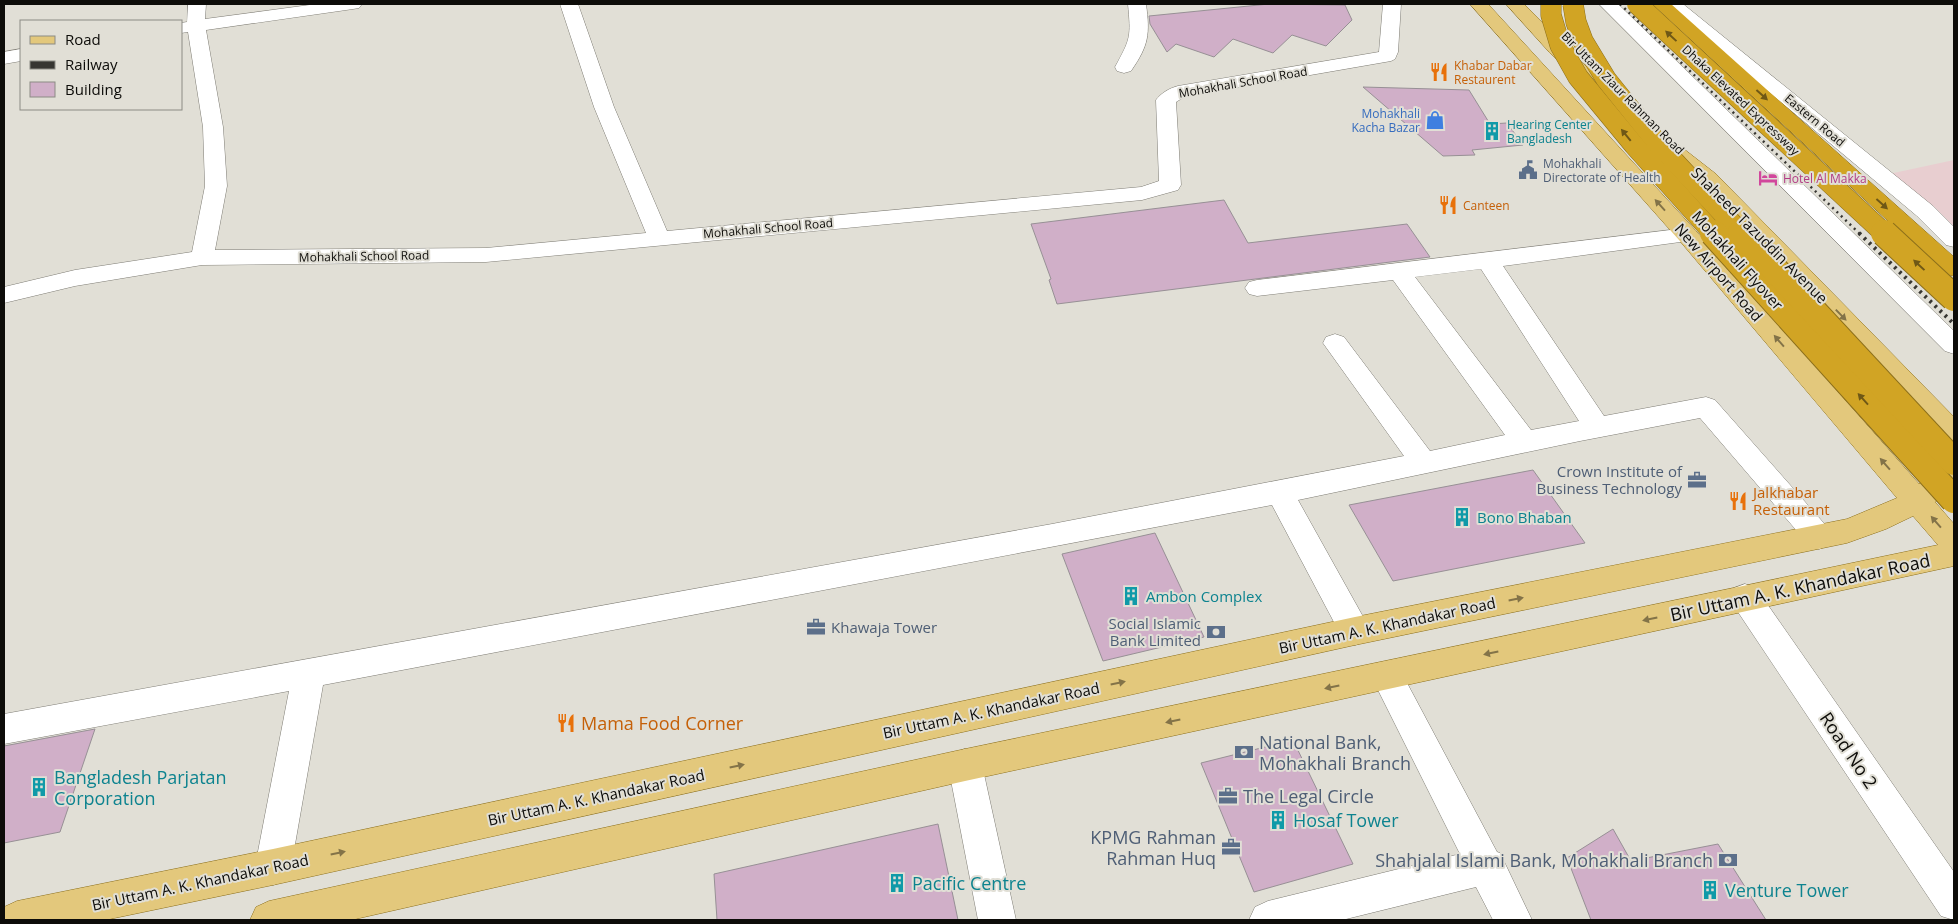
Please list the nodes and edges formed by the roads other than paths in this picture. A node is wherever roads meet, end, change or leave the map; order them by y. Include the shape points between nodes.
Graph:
1 (197, 4) edge
2 (353, 4) edge
3 (568, 4) edge
4 (1137, 4) edge
5 (1392, 4) edge
6 (1479, 4) edge
7 (1493, 4) edge
8 (1515, 4) edge
9 (1539, 4) edge
10 (1551, 4) edge
11 (1572, 4) edge
12 (1608, 4) edge
13 (1637, 4) edge
14 (1661, 4) edge
15 (1673, 4) edge
16 (188, 26) edge
17 (20, 54) edge
18 (4, 58) edge
19 (1124, 68) dead end
20 (1557, 90) junction
21 (1708, 179) junction
22 (1688, 235) junction
23 (659, 238) junction
24 (1954, 240) edge
25 (202, 258) junction
26 (1487, 260) junction
27 (1954, 269) edge
28 (1400, 273) junction
29 (1257, 288) dead end
30 (4, 295) edge
31 (1954, 298) edge
32 (1335, 343) dead end
33 (1954, 345) edge
34 (1596, 426) junction
35 (1954, 432) edge
36 (1524, 441) junction
37 (1424, 462) junction
38 (1954, 462) edge
39 (1954, 473) edge
40 (1280, 493) junction
41 (1917, 500) junction
42 (1954, 500) edge
43 (1819, 537) junction
44 (1954, 544) edge
45 (1954, 554) edge
46 (1744, 597) junction
47 (1355, 631) junction
48 (309, 674) junction
49 (1387, 676) junction
50 (4, 728) edge
51 (966, 765) junction
52 (1487, 866) junction
53 (273, 867) junction
54 (1954, 904) edge
55 (17, 920) edge
56 (269, 920) edge
57 (997, 920) edge
58 (1268, 920) edge
59 (1513, 920) edge

1 - 16 street
2 - 16 street
3 - 23 street via 604,107
4 - 19 street via 1140,34
5 - 23 street, Mohakhali School Road via 1388,55 1384,58 1178,92 1166,100 1170,186 1142,194
6 - 20 main road, New Airport Road
7 - 20 main road via 1540,60
8 - 21 main road, Shaheed Tazuddin Avenue via 1588,79
9 - 21 main road, Bir Uttam Ziaur Rahman Road via 1564,34
42 -> 10 highway, Mohakhali Flyover, bridge via 1634,145 1578,77 1560,45
11 - 38 highway, Mohakhali Flyover, bridge via 1583,43 1614,90 1659,145
12 - 33 street
31 -> 13 highway, Dhaka Elevated Expressway, bridge
14 -> 27 highway, Dhaka Elevated Expressway
15 - 24 street, Eastern Road via 1925,212
16 - 25 street via 213,127 216,186
17 - 18 street
22 -> 20 main road, New Airport Road
21 -> 35 main road, Shaheed Tazuddin Avenue
22 - 26 street
41 -> 22 main road, New Airport Road
23 - 25 street, Mohakhali School Road via 486,255
25 - 30 street, Mohakhali School Road via 75,278
26 - 28 street
26 - 34 street
28 - 29 street
28 - 36 street
32 - 37 street
34 - 36 street
34 - 43 street via 1706,408
36 - 37 street
37 - 40 street
39 - 41 main road, Bir Uttam A. K. Khandakar Road
40 - 47 street
40 - 48 street
41 - 43 main road, Bir Uttam A. K. Khandakar Road via 1872,524
44 -> 41 main road, New Airport Road
47 -> 43 main road, Bir Uttam A. K. Khandakar Road
45 - 46 main road, Bir Uttam A. K. Khandakar Road
46 -> 49 main road, Bir Uttam A. K. Khandakar Road
46 - 54 street, Road No 2
53 -> 47 main road, Bir Uttam A. K. Khandakar Road
48 - 50 street
48 - 53 street
49 -> 51 main road, Bir Uttam A. K. Khandakar Road
49 - 52 street
51 - 56 main road, Bir Uttam A. K. Khandakar Road
51 - 57 street
52 - 58 street
52 - 59 street
53 - 55 main road, Bir Uttam A. K. Khandakar Road

